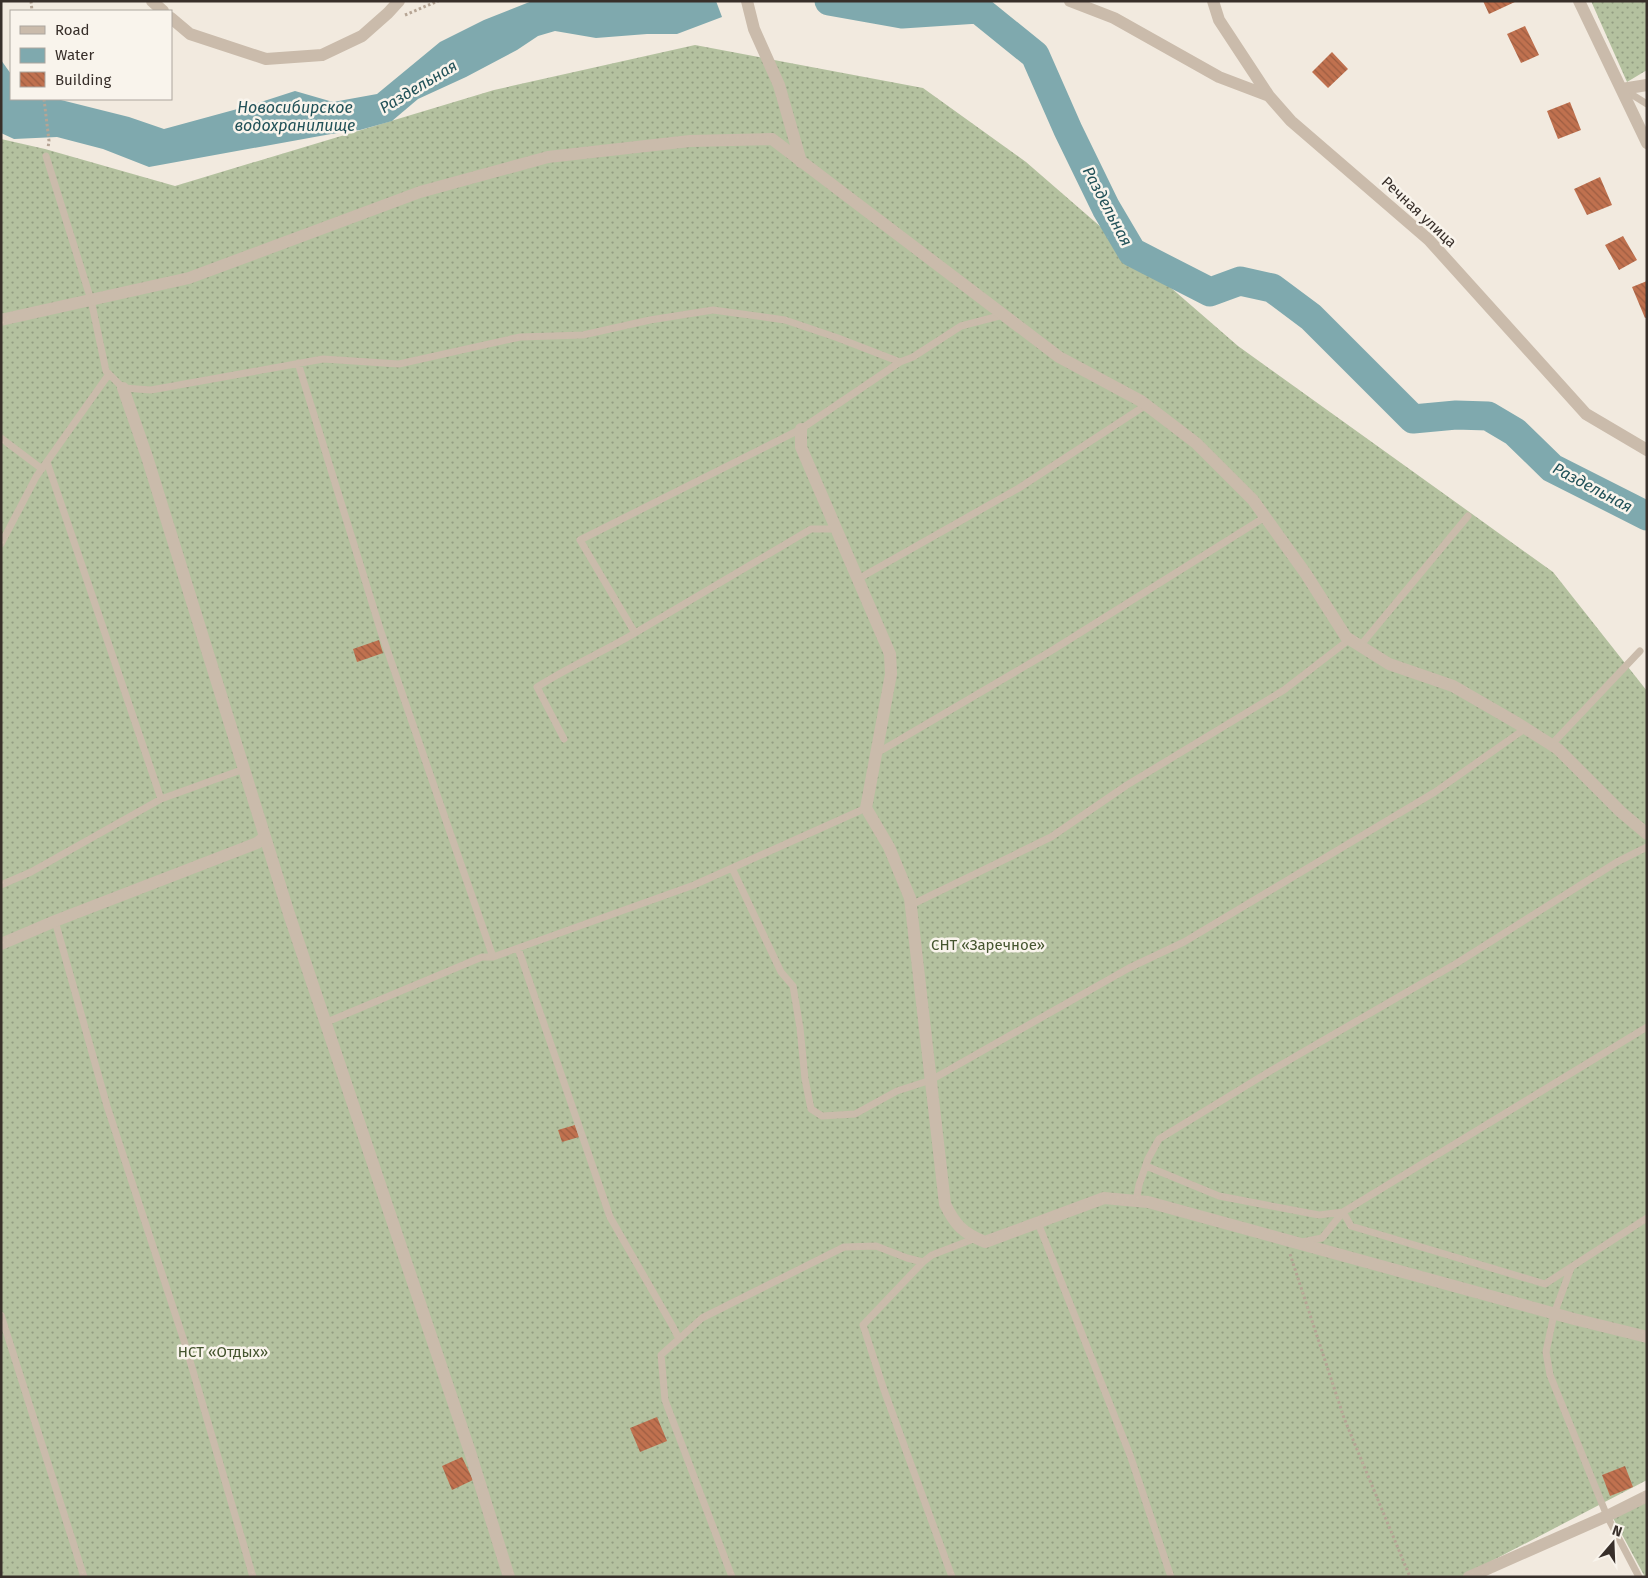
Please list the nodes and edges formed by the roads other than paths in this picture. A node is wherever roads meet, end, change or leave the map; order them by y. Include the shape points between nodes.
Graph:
1 (152, 1) edge
2 (399, 1) edge
3 (747, 1) edge
4 (1070, 1) edge
5 (1213, 1) edge
6 (1579, 1) edge
7 (163, 10) edge
8 (172, 19) edge
9 (1647, 85) edge
10 (1622, 89) junction
11 (1269, 96) junction
12 (1647, 104) edge
13 (1647, 143) edge
14 (46, 156) dead end
15 (801, 162) junction
16 (91, 300) junction
17 (1004, 315) junction
18 (1, 320) edge
19 (900, 362) junction
20 (298, 364) junction
21 (109, 374) junction
22 (123, 388) junction
23 (1146, 405) junction
24 (801, 429) junction
25 (1, 438) edge
26 (1647, 450) edge
27 (47, 462) junction
28 (42, 469) junction
29 (1468, 516) dead end
30 (1265, 517) junction
31 (836, 528) junction
32 (1, 544) edge
33 (858, 579) junction
34 (635, 633) junction
35 (1355, 643) junction
36 (1640, 651) dead end
37 (1526, 728) junction
38 (564, 739) dead end
39 (1551, 745) junction
40 (877, 754) junction
41 (244, 769) junction
42 (161, 799) junction
43 (866, 808) junction
44 (1647, 834) edge
45 (265, 837) junction
46 (1647, 847) edge
47 (732, 868) junction
48 (1, 885) edge
49 (911, 905) junction
50 (55, 921) junction
51 (1, 944) edge
52 (518, 948) junction
53 (493, 957) junction
54 (326, 1022) junction
55 (1647, 1027) edge
56 (930, 1080) junction
57 (1146, 1166) junction
58 (1136, 1201) junction
59 (1343, 1212) junction
60 (1647, 1218) edge
61 (1038, 1223) junction
62 (976, 1238) junction
63 (1290, 1242) junction
64 (923, 1262) junction
65 (1571, 1267) junction
66 (1554, 1314) junction
67 (1, 1315) edge
68 (1647, 1337) edge
69 (679, 1339) junction
70 (1647, 1496) edge
71 (1607, 1516) junction
72 (84, 1577) edge
73 (253, 1577) edge
74 (509, 1577) edge
75 (732, 1577) edge
76 (952, 1577) edge
77 (1171, 1577) edge
78 (1469, 1577) edge
79 (1639, 1577) edge

1 - 7 street
2 - 8 street via 362,36 322,55 266,59 190,34
3 - 15 street via 754,29 779,85
4 - 11 street via 1114,18 1219,77
5 - 11 street, Речная улица via 1219,20
6 - 10 street
9 - 10 street
10 - 12 lane
10 - 13 street
11 - 26 street, Речная улица via 1291,121 1429,240 1586,414
14 - 16 lane
15 - 16 street via 772,139 690,141 548,157 420,192 189,278
15 - 17 street
16 - 18 street
16 - 21 lane
17 - 19 lane via 961,326
17 - 23 street via 1059,357
19 - 20 lane via 785,320 713,310 583,335 520,337 398,364 323,359
19 - 24 lane
20 - 22 lane via 151,390
20 - 53 lane via 381,632
21 - 22 lane
21 - 27 lane
22 - 41 street
23 - 30 street via 1196,443 1253,500
23 - 33 lane via 1019,488
24 - 31 street via 801,447
24 - 34 lane via 580,540
25 - 28 lane
27 - 28 lane
27 - 42 lane
28 - 32 lane
29 - 35 lane
30 - 35 street via 1346,637
30 - 40 lane via 1051,651
31 - 33 street
31 - 34 lane via 811,528
33 - 40 street via 890,654 891,674
34 - 38 lane via 537,687
35 - 37 street via 1389,664 1453,686
35 - 49 lane via 1127,785 1052,837
36 - 39 lane
37 - 39 street
37 - 56 lane via 1435,792 1184,942 1129,968
39 - 44 street
40 - 43 street
41 - 42 lane
41 - 45 street
42 - 48 lane via 32,872
43 - 47 lane
43 - 49 street via 889,847
45 - 50 street via 257,843
45 - 54 street
46 - 57 lane via 1617,862 1457,963 1159,1139
47 - 52 lane via 694,885
47 - 56 lane via 781,972 793,986 811,1109 822,1116 854,1114 897,1091
49 - 56 street
50 - 51 street
50 - 73 lane via 107,1106 186,1347
52 - 53 lane
52 - 69 lane via 610,1217
53 - 54 lane via 482,957
54 - 74 street
55 - 59 lane
56 - 62 street via 945,1204 952,1219 968,1235
57 - 58 lane
57 - 59 lane via 1219,1196 1319,1214
58 - 61 street via 1104,1198
58 - 63 street
59 - 63 lane via 1322,1238
59 - 65 lane via 1351,1226 1545,1284
60 - 65 lane
61 - 62 street via 985,1242
61 - 77 lane via 1130,1455
62 - 64 lane via 932,1255
63 - 66 street
64 - 69 lane via 876,1246 844,1247 702,1318
64 - 76 lane via 863,1325
65 - 66 lane
66 - 68 street
66 - 71 lane via 1546,1352 1550,1375
67 - 72 lane
69 - 75 lane via 661,1355 665,1400
70 - 71 street
71 - 78 street
71 - 79 lane

